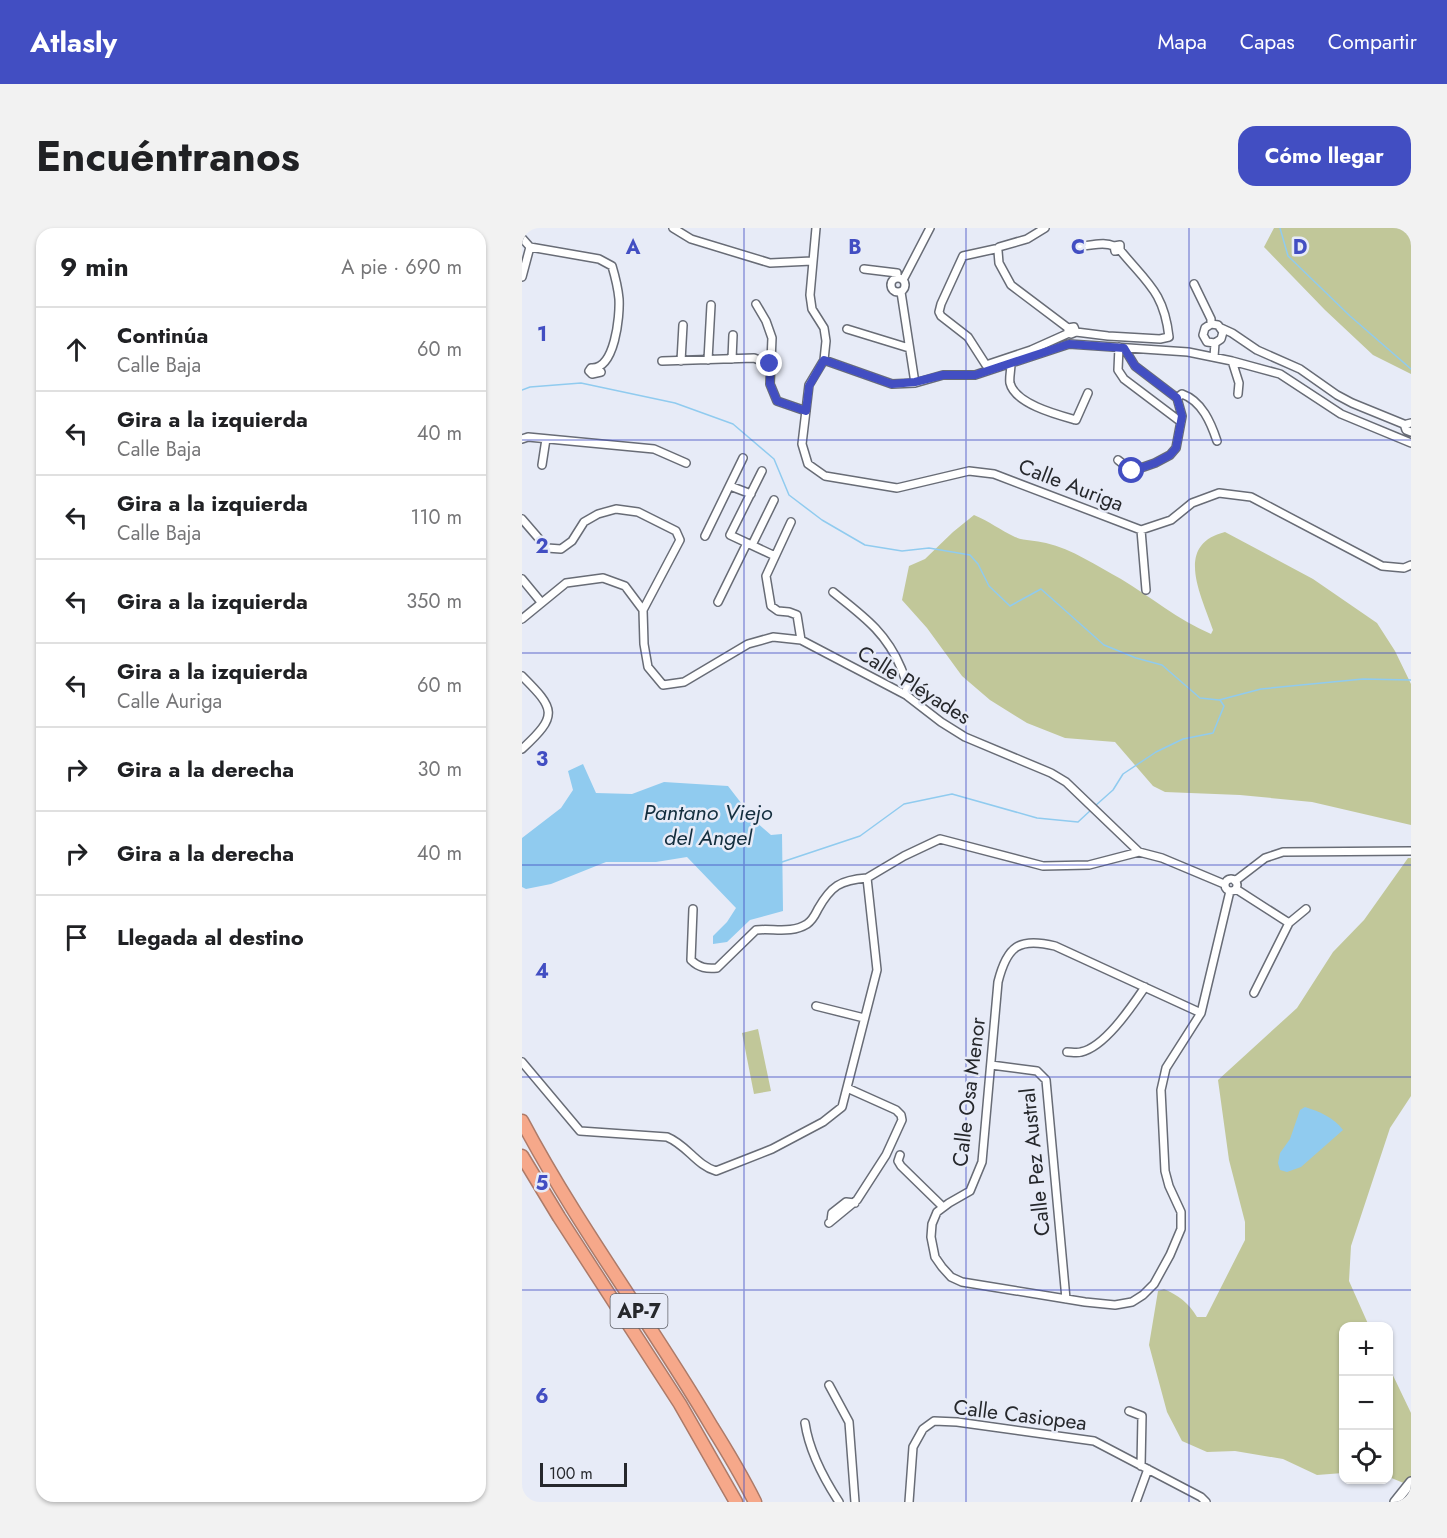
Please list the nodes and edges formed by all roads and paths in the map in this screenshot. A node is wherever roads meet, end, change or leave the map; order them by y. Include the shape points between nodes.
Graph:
1 (673, 228) edge
2 (816, 228) edge
3 (930, 228) edge
4 (1045, 228) edge
5 (522, 238) edge
6 (1075, 245) dead end
7 (530, 247) junction
8 (997, 249) junction
9 (812, 261) junction
10 (864, 269) dead end
11 (522, 277) edge
12 (900, 279) junction
13 (1194, 284) dead end
14 (901, 292) junction
15 (756, 304) dead end
16 (711, 305) dead end
17 (1211, 324) junction
18 (683, 325) dead end
19 (1221, 328) junction
20 (847, 329) dead end
21 (1071, 332) junction
22 (733, 335) dead end
23 (1211, 343) junction
24 (1072, 344) junction
25 (1122, 347) junction
26 (909, 348) junction
27 (1205, 356) junction
28 (1214, 357) junction
29 (732, 359) junction
30 (708, 360) junction
31 (824, 360) junction
32 (662, 361) dead end
33 (681, 361) junction
34 (1232, 361) junction
35 (770, 364) junction
36 (1011, 364) junction
37 (601, 372) dead end
38 (915, 382) junction
39 (1088, 393) dead end
40 (1238, 394) dead end
41 (1177, 398) junction
42 (806, 411) junction
43 (1181, 422) junction
44 (1408, 424) edge
45 (1411, 432) edge
46 (522, 439) edge
47 (546, 439) junction
48 (1217, 441) dead end
49 (1411, 443) edge
50 (743, 458) dead end
51 (1118, 460) dead end
52 (686, 463) dead end
53 (542, 465) dead end
54 (762, 471) dead end
55 (729, 486) junction
56 (751, 494) junction
57 (774, 500) dead end
58 (522, 519) edge
59 (790, 522) dead end
60 (1141, 530) junction
61 (705, 536) dead end
62 (749, 544) junction
63 (774, 556) junction
64 (1411, 565) edge
65 (522, 579) edge
66 (1146, 590) dead end
67 (834, 592) dead end
68 (541, 602) junction
69 (718, 602) dead end
70 (643, 610) junction
71 (522, 619) edge
72 (801, 639) junction
73 (522, 676) edge
74 (906, 695) junction
75 (522, 748) edge
76 (1411, 851) edge
77 (1139, 852) junction
78 (867, 878) junction
79 (1224, 884) junction
80 (1234, 887) junction
81 (693, 909) dead end
82 (1306, 909) dead end
83 (1289, 923) junction
84 (1145, 987) junction
85 (1254, 993) dead end
86 (816, 1006) dead end
87 (1201, 1013) junction
88 (864, 1018) junction
89 (1067, 1052) dead end
90 (522, 1062) edge
91 (991, 1065) junction
92 (847, 1088) junction
93 (522, 1121) edge
94 (900, 1155) dead end
95 (522, 1156) edge
96 (943, 1207) junction
97 (830, 1222) dead end
98 (1066, 1299) junction
99 (829, 1384) dead end
100 (1129, 1411) dead end
101 (805, 1422) dead end
102 (1145, 1468) junction
103 (1411, 1482) edge
104 (736, 1502) edge
105 (755, 1502) edge
106 (839, 1502) edge
107 (855, 1502) edge
108 (909, 1502) edge
109 (1136, 1502) edge
110 (1206, 1502) edge
111 (1395, 1502) edge

1 - 9 street via 770,263
2 - 9 street
3 - 12 street
4 - 8 street via 1027,240
5 - 7 street
6 - 21 street via 1108,243 1117,248 1152,284 1167,318 1168,337
7 - 11 street
7 - 37 street via 599,259 612,266 619,298 617,332 609,357 589,370 592,374
8 - 21 street via 999,263 1011,285
8 - 21 street via 963,256 941,304 941,316 974,344 986,364
9 - 31 street via 810,295 812,309 824,328
10 - 12 street via 897,273
12 - 14 street via 905,287
12 - 14 street via 894,279 891,287
13 - 17 street
14 - 26 street
15 - 35 street via 772,338
16 - 30 street
17 - 19 street
17 - 23 street via 1203,332
18 - 33 street
19 - 23 street via 1221,339
19 - 44 street via 1300,369 1352,403
20 - 26 street
21 - 24 street
22 - 29 street
23 - 27 street
23 - 28 street
24 - 25 street
24 - 36 street
25 - 27 street
25 - 41 street via 1135,366
25 - 43 street via 1118,370 1124,379
26 - 38 street
27 - 28 street
28 - 34 street
29 - 30 street
29 - 35 street via 754,358
30 - 33 street
31 - 38 street via 892,384
31 - 42 street, Calle Auriga via 809,386
32 - 33 street
34 - 40 street
34 - 49 street via 1280,374 1341,414
35 - 42 street via 770,384 777,401
36 - 38 street via 975,375 943,375
36 - 39 street via 1010,383 1015,393 1049,411 1076,420
41 - 43 street
41 - 48 street via 1182,394 1196,403 1208,416
42 - 60 street, Calle Auriga via 802,444 808,464 825,476 897,488 969,471 994,474
43 - 51 street via 1176,448 1170,455 1132,471
44 - 45 street via 1406,430
46 - 47 street
47 - 52 street via 654,449
47 - 53 street
50 - 55 street
54 - 56 street
55 - 56 street
55 - 61 street
56 - 62 street via 730,535
57 - 62 street
58 - 70 street via 547,548 561,549 585,522 616,509 638,512 676,531 680,540
59 - 63 street
60 - 64 street, Calle Auriga via 1171,520 1192,503 1219,493 1230,494 1251,497 1382,566
60 - 66 street
62 - 63 street
62 - 69 street
63 - 72 street via 766,576 771,606 797,615
65 - 68 street
67 - 74 street via 874,625 889,644 908,686
68 - 70 street via 566,583 603,578 625,586
68 - 71 street
70 - 72 street, Calle Pléyades via 648,667 663,685 684,682 748,644 773,637
72 - 74 street, Calle Pléyades
73 - 75 street via 549,707 548,718
74 - 77 street, Calle Pléyades via 965,737 1066,782
76 - 80 street via 1283,852 1265,858
77 - 78 street via 1089,865 1043,866 940,838
77 - 79 street
78 - 81 street via 834,887 813,919 803,926 756,930 717,968 702,968 691,960
78 - 88 street via 877,970
79 - 80 street via 1226,889
79 - 80 street via 1230,879
80 - 83 street
80 - 87 street
82 - 83 street
83 - 85 street
84 - 87 street, Calle Osa Menor
84 - 89 street via 1127,1015 1104,1038 1082,1052
84 - 91 street, Calle Osa Menor via 1055,946 1036,941 1016,947 1004,961 998,982
86 - 88 street
87 - 98 street via 1166,1068 1161,1090 1165,1171 1181,1212 1181,1229 1170,1255 1154,1284 1132,1302 1115,1305
88 - 92 street
90 - 92 street via 580,1131 667,1137 678,1141 702,1166 716,1171 824,1122 842,1107
91 - 96 street, Calle Osa Menor via 982,1162 969,1191
91 - 98 street, Calle Pez Austral via 1037,1071 1046,1080
92 - 97 street via 896,1110 902,1120 886,1155 855,1203
93 - 105 highway, AP-7 via 695,1397
94 - 96 street via 901,1166
95 - 104 highway, AP-7 via 680,1404
96 - 98 street via 932,1224 931,1237 935,1257 951,1277
99 - 107 street via 849,1422
100 - 102 street via 1142,1416
101 - 106 street via 807,1438
102 - 108 street, Calle Casiopea via 1094,1441 934,1421 923,1429 913,1447
102 - 109 street
102 - 110 street, Calle Casiopea
103 - 111 street

